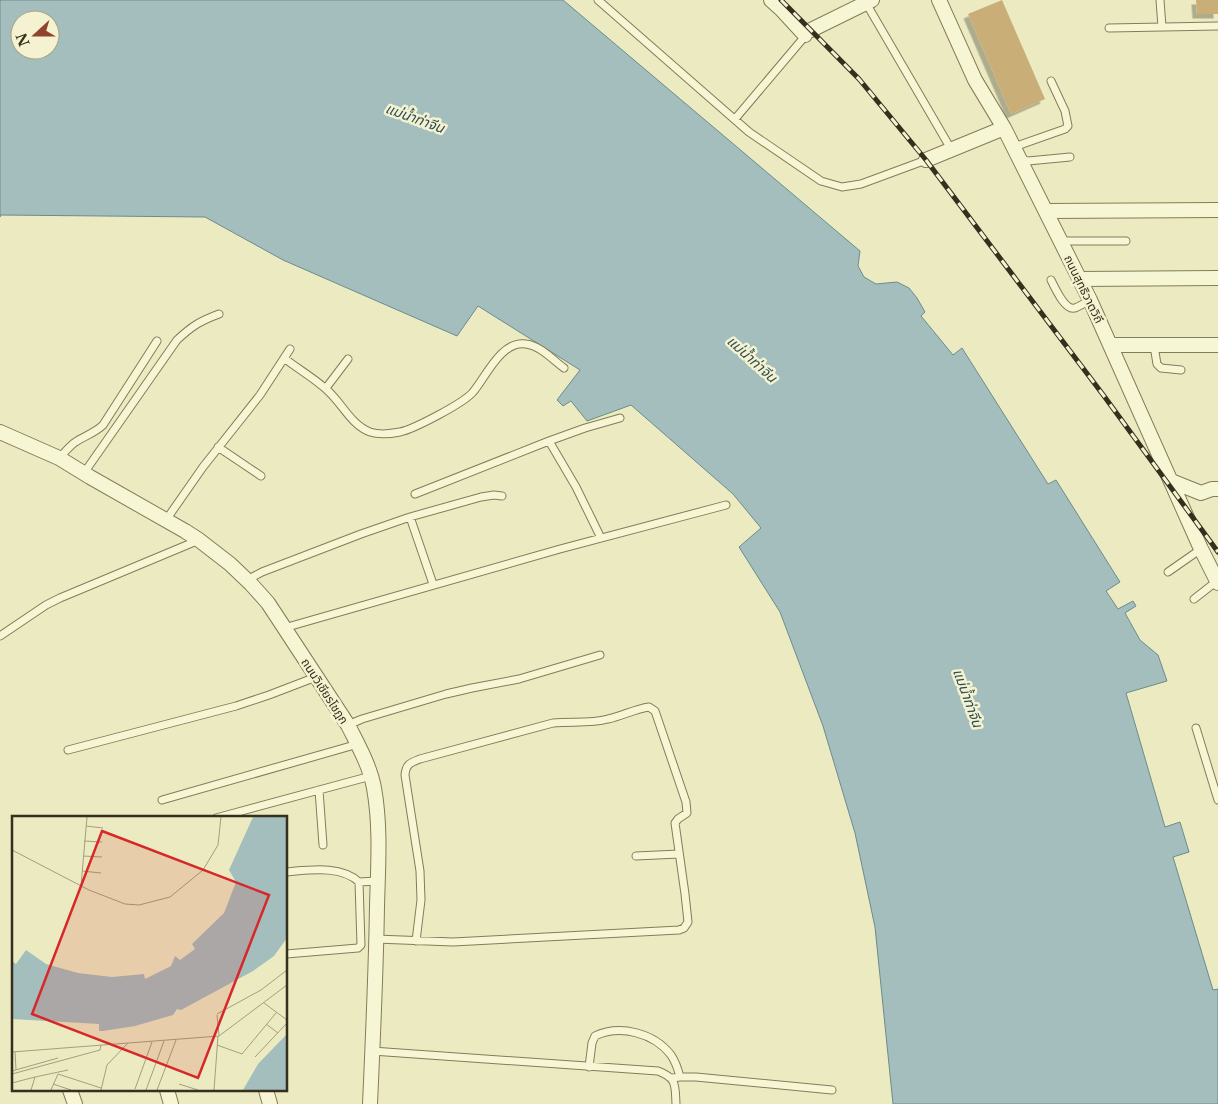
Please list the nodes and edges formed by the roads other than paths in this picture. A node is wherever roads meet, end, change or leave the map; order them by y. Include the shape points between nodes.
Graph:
1 (598, 0) edge
2 (771, 0) edge
3 (939, 0) edge
4 (1160, 0) edge
5 (869, 2) edge
6 (1218, 26) edge
7 (1162, 27) junction
8 (1109, 28) dead end
9 (808, 33) junction
10 (1051, 80) dead end
11 (735, 119) junction
12 (1004, 128) junction
13 (951, 149) junction
14 (1016, 153) junction
15 (1070, 158) dead end
16 (926, 160) joint
17 (1218, 210) edge
18 (1046, 211) junction
19 (1060, 241) junction
20 (1126, 241) dead end
21 (1218, 278) edge
22 (1079, 279) junction
23 (1050, 280) dead end
24 (1090, 300) junction
25 (219, 314) dead end
26 (157, 341) dead end
27 (1111, 345) junction
28 (1218, 345) edge
29 (1154, 346) junction
30 (290, 349) dead end
31 (284, 358) junction
32 (348, 359) dead end
33 (564, 368) dead end
34 (1181, 370) dead end
35 (326, 388) junction
36 (620, 418) dead end
37 (1, 436) edge
38 (549, 441) junction
39 (218, 447) junction
40 (59, 458) junction
41 (84, 473) junction
42 (261, 476) dead end
43 (1171, 481) junction
44 (1218, 489) edge
45 (415, 494) dead end
46 (502, 496) dead end
47 (726, 505) dead end
48 (410, 517) junction
49 (166, 520) junction
50 (601, 538) junction
51 (199, 540) junction
52 (1201, 549) junction
53 (1168, 572) dead end
54 (247, 580) junction
55 (1217, 582) edge
56 (433, 584) junction
57 (1194, 599) dead end
58 (284, 628) junction
59 (0, 636) edge
60 (600, 655) dead end
61 (316, 677) junction
62 (348, 725) junction
63 (1196, 728) dead end
64 (358, 744) junction
65 (68, 750) dead end
66 (371, 776) junction
67 (319, 790) junction
68 (162, 800) dead end
69 (1218, 800) edge
70 (223, 816) edge
71 (323, 845) dead end
72 (679, 854) junction
73 (636, 856) dead end
74 (288, 872) edge
75 (378, 881) junction
76 (359, 882) junction
77 (376, 939) junction
78 (416, 941) junction
79 (288, 954) edge
80 (372, 1051) junction
81 (589, 1066) junction
82 (680, 1077) junction
83 (672, 1078) junction
84 (832, 1090) dead end
85 (71, 1092) edge
86 (75, 1104) edge
87 (370, 1104) edge
88 (676, 1104) edge

1 - 11 lane
2 - 9 street
3 - 12 street, ถนนสุทธิวาตวิถี via 975,80
4 - 7 lane
5 - 9 street
5 - 13 lane
6 - 7 lane
7 - 8 lane
9 - 11 lane
10 - 14 lane via 1068,126
11 - 16 lane via 821,181 842,187 861,184
12 - 13 street
12 - 14 street, ถนนสุทธิวาตวิถี
13 - 16 street
14 - 15 lane via 1028,161
14 - 18 street, ถนนสุทธิวาตวิถี
17 - 18 street
18 - 19 street, ถนนสุทธิวาตวิถี
19 - 20 lane
19 - 22 street, ถนนสุทธิวาตวิถี
21 - 22 street
22 - 24 street, ถนนสุทธิวาตวิถี
23 - 24 lane via 1070,308
24 - 27 street, ถนนสุทธิวาตวิถี
25 - 41 lane via 190,327 177,340
26 - 40 lane via 103,425 74,443
27 - 29 street
27 - 43 street, ถนนสุทธิวาตวิถี
28 - 29 street
29 - 34 lane via 1161,368
30 - 31 lane
31 - 35 lane
31 - 39 lane via 260,395
32 - 35 lane
33 - 35 lane via 534,346 516,345 500,355 462,402 401,432 378,434 354,422
36 - 38 lane
37 - 40 street, ถนนวิเชียรโชฎก
38 - 45 lane
38 - 50 lane
39 - 42 lane
39 - 49 lane
40 - 41 street, ถนนวิเชียรโชฎก
41 - 49 street, ถนนวิเชียรโชฎก
43 - 44 street via 1201,492
43 - 52 street, ถนนสุทธิวาตวิถี
46 - 48 lane via 481,497
47 - 50 lane
48 - 54 lane
48 - 56 lane
49 - 51 street, ถนนวิเชียรโชฎก
50 - 56 lane
51 - 54 street, ถนนวิเชียรโชฎก
51 - 59 lane via 60,598
52 - 53 lane
52 - 55 street, ถนนสุทธิวาตวิถี
54 - 58 street, ถนนวิเชียรโชฎก
55 - 57 lane
56 - 58 lane
58 - 61 street, ถนนวิเชียรโชฎก
60 - 62 lane via 446,694
61 - 62 street, ถนนวิเชียรโชฎก
61 - 65 lane via 236,706
62 - 64 street, ถนนวิเชียรโชฎก
63 - 69 lane
64 - 66 street, ถนนวิเชียรโชฎก
64 - 68 lane
66 - 67 lane
66 - 75 street, ถนนวิเชียรโชฎก via 377,812
67 - 70 lane
67 - 71 lane
72 - 73 lane
72 - 78 lane via 688,922 678,930 462,942
72 - 78 lane via 675,823 687,813 686,802 655,710 649,706 606,720 553,723 420,759 408,765 405,775 420,871 421,900
74 - 76 lane via 328,870 348,874
75 - 76 lane
75 - 77 street, ถนนวิเชียรโชฎก
76 - 79 lane via 361,945 358,948
77 - 78 lane
77 - 80 street, ถนนวิเชียรโชฎก
80 - 81 lane
80 - 87 street, ถนนวิเชียรโชฎก
81 - 82 lane via 595,1036 608,1031 628,1031 664,1047 672,1056
81 - 83 lane via 658,1071
82 - 83 lane
82 - 84 lane
83 - 88 lane
85 - 86 street

